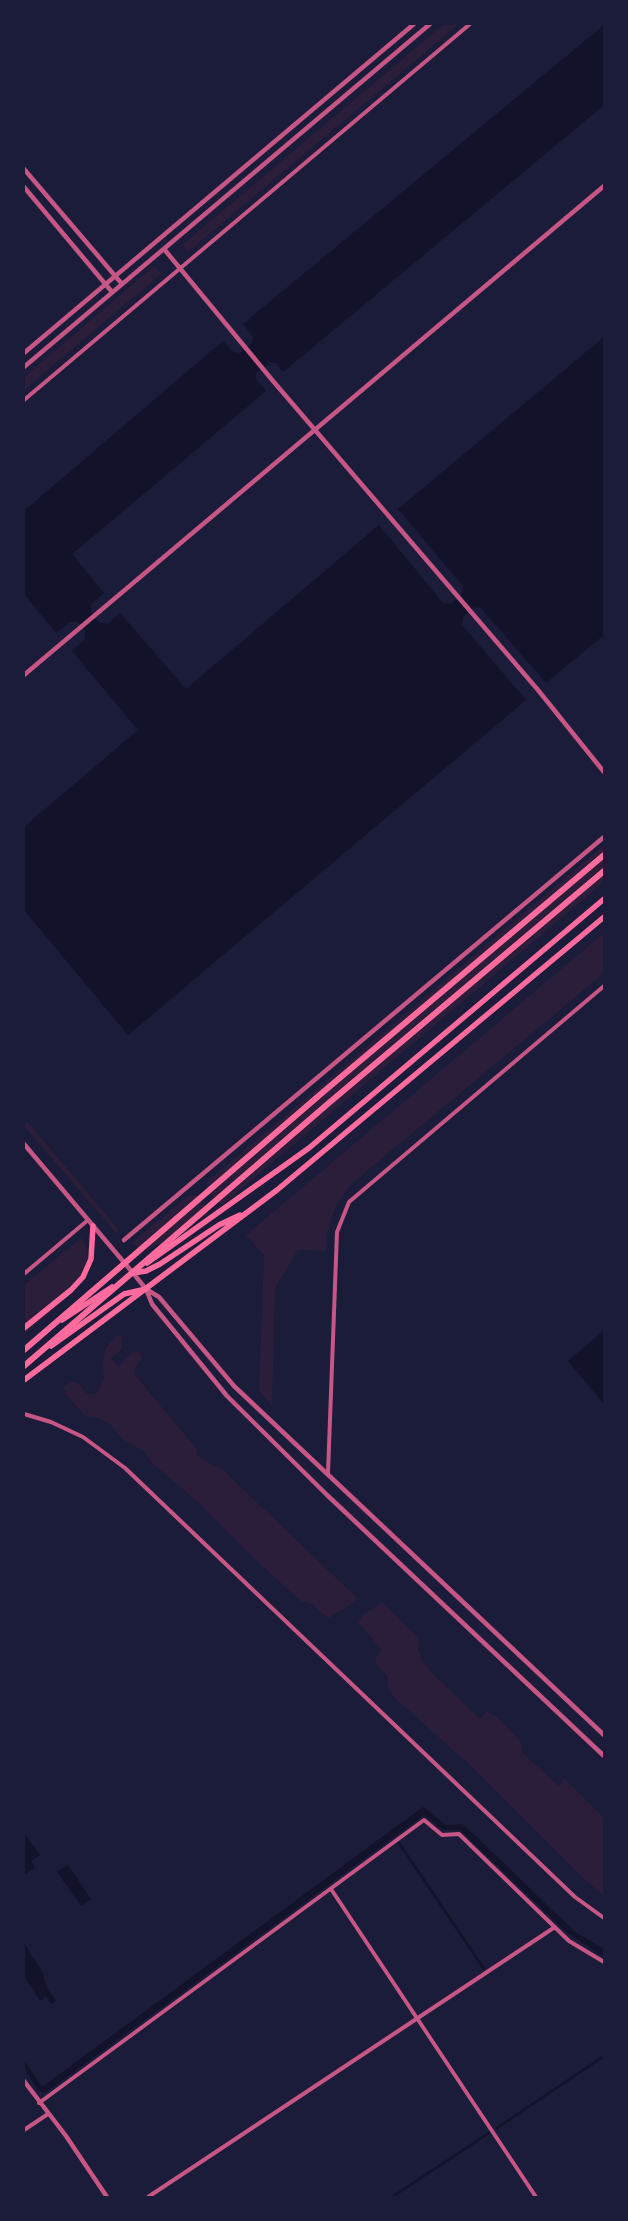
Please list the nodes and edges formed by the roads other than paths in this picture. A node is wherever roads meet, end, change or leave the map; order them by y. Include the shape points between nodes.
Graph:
1 (414, 24) edge
2 (430, 24) edge
3 (470, 24) edge
4 (24, 168) edge
5 (604, 186) edge
6 (24, 187) edge
7 (164, 249) junction
8 (180, 268) junction
9 (115, 276) junction
10 (105, 284) junction
11 (122, 284) junction
12 (112, 292) junction
13 (24, 353) edge
14 (24, 367) edge
15 (24, 400) edge
16 (316, 429) junction
17 (24, 675) edge
18 (604, 772) edge
19 (604, 837) edge
20 (604, 855) edge
21 (604, 871) edge
22 (604, 899) edge
23 (604, 917) edge
24 (604, 986) edge
25 (24, 1144) edge
26 (248, 1211) junction
27 (88, 1220) junction
28 (93, 1226) junction
29 (124, 1240) dead end
30 (24, 1271) edge
31 (133, 1273) junction
32 (146, 1289) junction
33 (24, 1328) edge
34 (24, 1346) edge
35 (24, 1350) edge
36 (24, 1366) edge
37 (24, 1380) edge
38 (24, 1414) edge
39 (328, 1473) junction
40 (604, 1735) edge
41 (604, 1756) edge
42 (331, 1889) junction
43 (604, 1918) edge
44 (555, 1927) junction
45 (604, 1962) edge
46 (418, 2019) junction
47 (24, 2081) edge
48 (39, 2103) junction
49 (48, 2114) junction
50 (24, 2130) edge
51 (107, 2197) edge
52 (148, 2197) edge
53 (536, 2197) edge

1 - 9 street
2 - 7 street
3 - 8 street
4 - 9 street
5 - 16 street
6 - 10 street
7 - 8 street
7 - 11 street
8 - 15 street
8 - 16 street
9 - 10 street
9 - 11 street
10 - 12 street
10 - 13 street
11 - 12 street
12 - 14 street
16 - 17 street
16 - 18 street
19 - 29 street
20 - 35 highway
21 - 36 highway
22 - 31 highway via 304,1152
23 - 26 highway
24 - 39 street via 349,1202 337,1232
25 - 27 street
26 - 31 highway via 219,1225 160,1264
26 - 32 highway
27 - 28 street
27 - 30 street
28 - 31 street
28 - 33 highway via 91,1259 83,1277
31 - 32 street
31 - 34 highway
32 - 36 highway via 124,1294
32 - 37 highway
32 - 39 street via 159,1297 234,1386
32 - 41 street via 152,1304 227,1396 327,1495
38 - 43 street via 83,1437 125,1468 575,1896
39 - 40 street
42 - 44 street via 424,1820 442,1835 459,1834
42 - 46 street
42 - 48 street
44 - 45 street via 569,1941
44 - 46 street
46 - 52 street
46 - 53 street
47 - 48 street
48 - 49 street
49 - 50 street
49 - 51 street

